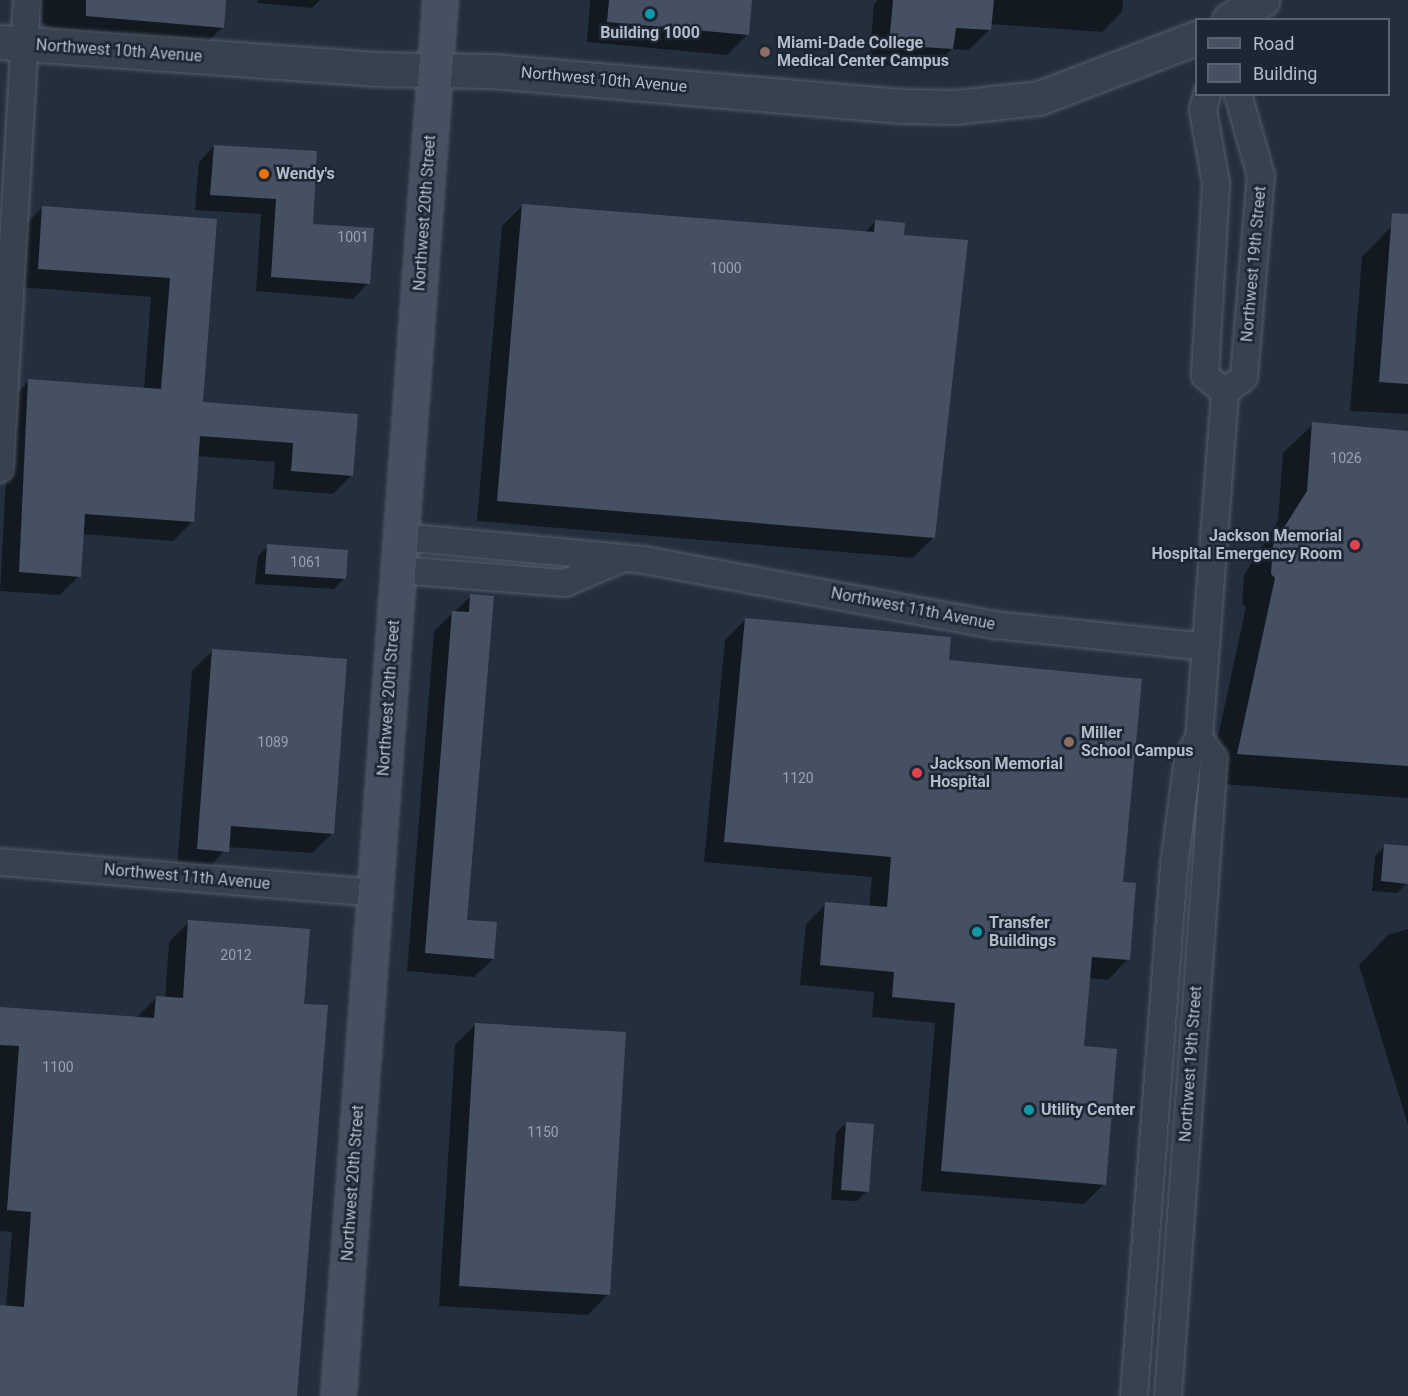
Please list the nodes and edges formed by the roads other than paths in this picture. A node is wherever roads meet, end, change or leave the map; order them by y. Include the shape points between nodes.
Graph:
1 (27, 0) edge
2 (440, 0) edge
3 (1262, 0) edge
4 (1232, 18) edge
5 (1195, 39) edge
6 (12, 43) edge
7 (435, 70) junction
8 (1206, 96) edge
9 (1239, 96) edge
10 (1225, 392) junction
11 (0, 457) edge
12 (402, 537) junction
13 (621, 559) junction
14 (399, 570) junction
15 (1206, 647) junction
16 (1199, 738) junction
17 (0, 862) edge
18 (374, 892) junction
19 (338, 1396) edge
20 (1134, 1396) edge
21 (1168, 1396) edge

1 - 6 street
2 - 7 main road, Northwest 20th Street
3 - 4 street
5 - 7 street, Northwest 10th Avenue via 1039,98 955,107
6 - 7 street, Northwest 10th Avenue
6 - 11 street
7 - 12 main road, Northwest 20th Street
8 - 10 street via 1203,110 1216,184 1205,376
9 - 10 street, Northwest 19th Street via 1261,176 1244,377
10 - 15 street, Northwest 19th Street
12 - 13 street, Northwest 11th Avenue
12 - 14 main road, Northwest 20th Street
13 - 14 street via 565,583
13 - 15 street, Northwest 11th Avenue via 994,625
14 - 18 main road, Northwest 20th Street
15 - 16 street, Northwest 19th Street
16 - 20 street, Northwest 19th Street via 1188,758 1174,865
16 - 21 street, Northwest 19th Street via 1214,758
17 - 18 street, Northwest 11th Avenue
18 - 19 main road, Northwest 20th Street

